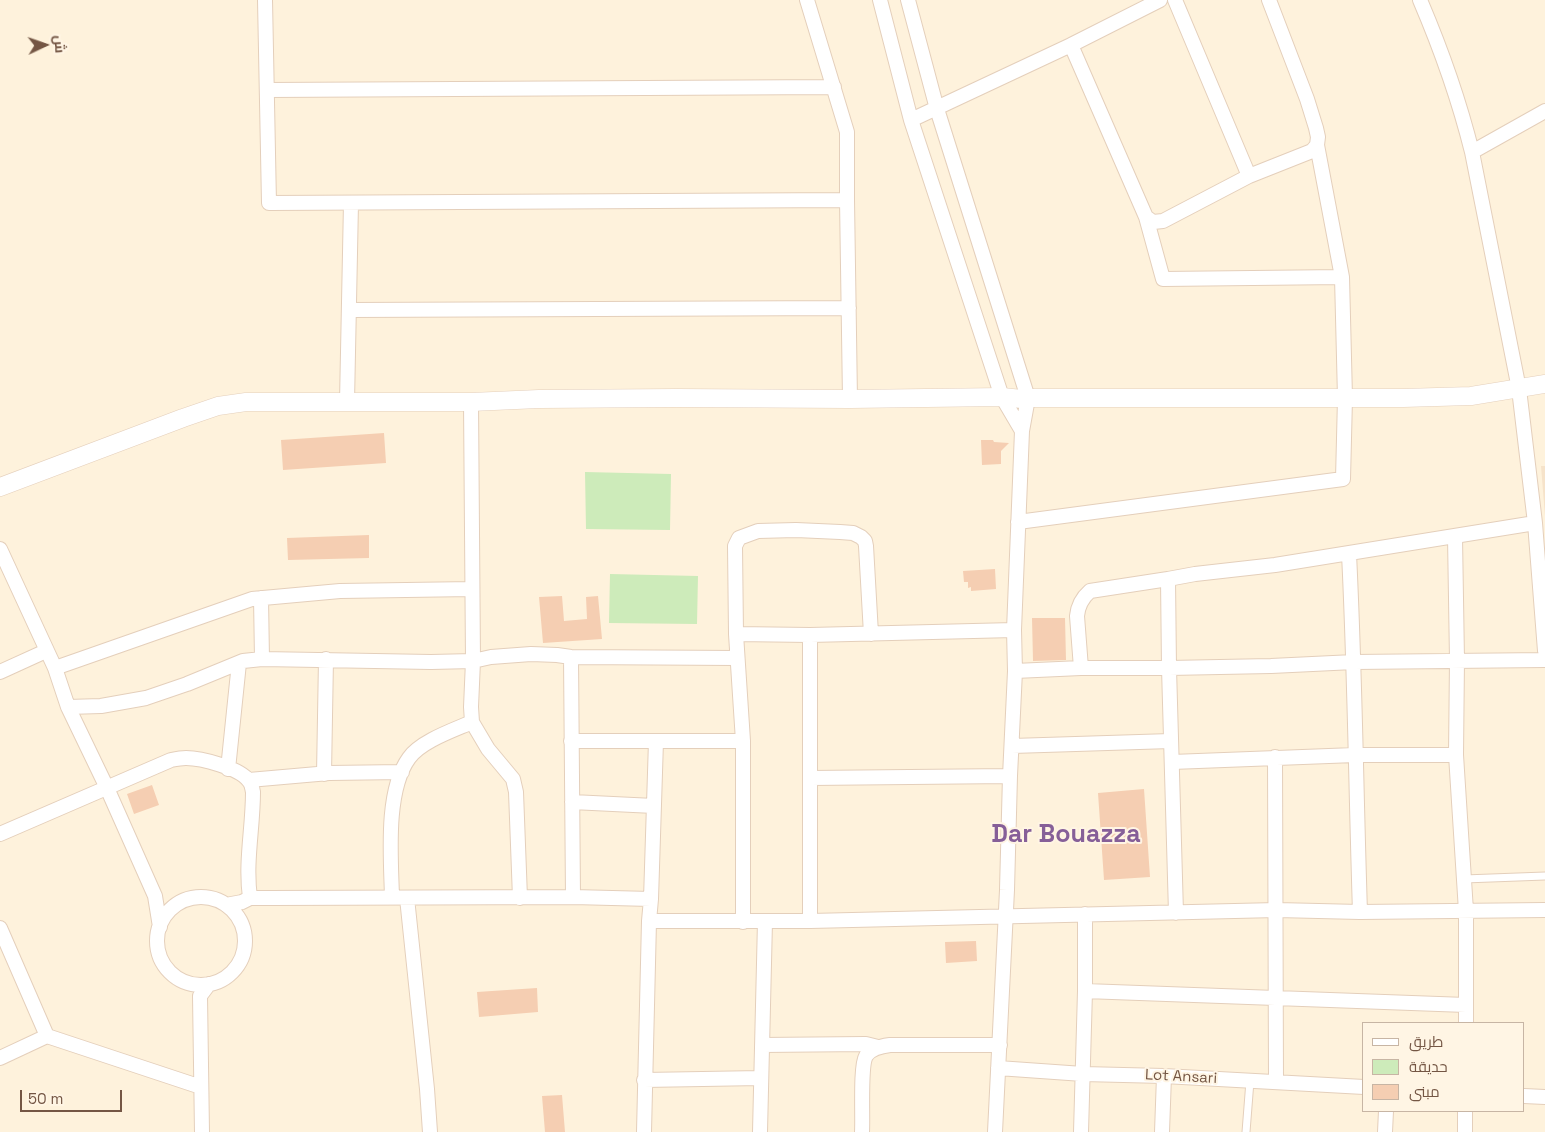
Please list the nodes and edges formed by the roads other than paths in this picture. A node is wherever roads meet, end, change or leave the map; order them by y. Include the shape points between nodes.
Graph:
1 (265, 0) edge
2 (807, 0) edge
3 (880, 0) edge
4 (908, 0) edge
5 (1160, 0) edge
6 (1175, 0) edge
7 (1269, 0) edge
8 (1420, 0) edge
9 (1071, 45) junction
10 (834, 87) junction
11 (267, 90) junction
12 (937, 109) junction
13 (1545, 111) edge
14 (912, 120) junction
15 (1317, 144) junction
16 (1472, 152) junction
17 (1249, 176) junction
18 (847, 200) junction
19 (351, 203) junction
20 (1146, 217) junction
21 (1342, 276) junction
22 (849, 308) junction
23 (349, 310) junction
24 (1545, 384) edge
25 (1519, 389) junction
26 (1002, 397) junction
27 (1028, 398) junction
28 (1345, 398) junction
29 (850, 399) junction
30 (347, 402) junction
31 (471, 402) junction
32 (1022, 431) junction
33 (0, 487) edge
34 (1018, 522) junction
35 (1535, 523) junction
36 (1456, 537) junction
37 (0, 549) edge
38 (1349, 554) junction
39 (1168, 579) junction
40 (472, 589) junction
41 (262, 598) junction
42 (1014, 630) junction
43 (736, 634) junction
44 (871, 634) junction
45 (810, 636) junction
46 (46, 651) junction
47 (1545, 651) edge
48 (571, 656) junction
49 (738, 658) junction
50 (262, 659) junction
51 (326, 659) junction
52 (473, 660) junction
53 (1457, 660) junction
54 (1545, 660) edge
55 (1354, 662) junction
56 (239, 663) junction
57 (55, 668) junction
58 (1081, 668) junction
59 (1169, 668) junction
60 (1015, 671) junction
61 (0, 672) edge
62 (68, 707) junction
63 (472, 722) junction
64 (1171, 740) junction
65 (571, 741) junction
66 (656, 741) junction
67 (742, 741) junction
68 (1012, 746) junction
69 (1355, 755) junction
70 (1456, 755) junction
71 (1275, 757) junction
72 (1172, 762) junction
73 (228, 769) junction
74 (402, 772) junction
75 (324, 774) junction
76 (1010, 776) junction
77 (810, 778) junction
78 (248, 780) junction
79 (107, 788) junction
80 (572, 802) junction
81 (654, 806) junction
82 (0, 834) edge
83 (1545, 876) edge
84 (1464, 879) junction
85 (155, 896) junction
86 (392, 897) junction
87 (573, 897) junction
88 (407, 898) junction
89 (520, 898) junction
90 (651, 899) junction
91 (246, 900) junction
92 (226, 905) junction
93 (176, 906) junction
94 (1277, 910) junction
95 (1545, 910) edge
96 (1466, 911) junction
97 (1360, 912) junction
98 (1176, 913) junction
99 (1085, 914) junction
100 (1006, 916) junction
101 (239, 919) junction
102 (649, 921) junction
103 (765, 921) junction
104 (810, 921) junction
105 (743, 922) junction
106 (160, 927) junction
107 (0, 928) edge
108 (185, 981) junction
109 (209, 984) junction
110 (1085, 991) junction
111 (200, 996) junction
112 (1276, 997) junction
113 (1466, 1004) junction
114 (1466, 1022) edge
115 (47, 1036) junction
116 (762, 1044) junction
117 (1000, 1045) junction
118 (878, 1047) junction
119 (0, 1058) edge
120 (998, 1068) junction
121 (1083, 1074) junction
122 (1164, 1076) junction
123 (761, 1078) junction
124 (644, 1080) junction
125 (1250, 1081) junction
126 (1276, 1082) junction
127 (201, 1087) junction
128 (1362, 1088) edge
129 (1525, 1096) edge
130 (1545, 1097) edge
131 (1386, 1112) edge
132 (1465, 1112) edge
133 (202, 1132) edge
134 (430, 1132) edge
135 (644, 1132) edge
136 (760, 1132) edge
137 (862, 1132) edge
138 (995, 1132) edge
139 (1082, 1132) edge
140 (1162, 1132) edge
141 (1246, 1132) edge
142 (1385, 1132) edge
143 (1464, 1132) edge

1 - 11 street
2 - 10 street
3 - 14 street
4 - 12 street
5 - 9 street
6 - 17 street
7 - 15 street via 1307,99
8 - 16 street via 1447,70
9 - 12 street
9 - 20 street
10 - 11 street
10 - 18 street via 847,132
11 - 19 street via 269,203
12 - 14 street
12 - 27 street
13 - 16 street
14 - 26 street
15 - 17 street via 1312,151
15 - 21 street
16 - 25 street
17 - 20 street via 1163,221 1152,222
18 - 19 street
18 - 22 street
19 - 23 street
20 - 21 street via 1163,278
21 - 28 street
22 - 23 street
22 - 29 street
23 - 30 street
24 - 25 street
25 - 28 street via 1470,396
25 - 35 street
26 - 27 street
26 - 29 street
26 - 32 street
27 - 28 street
27 - 32 street
28 - 34 street via 1343,479
29 - 31 street via 657,398
30 - 31 street
30 - 33 street via 246,402 218,406
31 - 40 street
32 - 34 street
34 - 42 street
35 - 36 street
35 - 47 street
36 - 38 street
36 - 53 street
37 - 46 street
38 - 39 street
38 - 55 street
39 - 58 street via 1090,591 1083,597 1077,616
39 - 59 street
40 - 41 street via 340,591
40 - 52 street
41 - 50 street
41 - 57 street
42 - 44 street
42 - 60 street
43 - 44 street via 735,546 739,538 758,531 796,530 853,533 865,540
43 - 45 street
43 - 49 street
44 - 45 street
45 - 77 street
46 - 57 street
46 - 61 street
48 - 49 street
48 - 52 street via 531,654
48 - 65 street
49 - 67 street
50 - 51 street
50 - 56 street
51 - 52 street
51 - 75 street
52 - 63 street
53 - 54 street
53 - 55 street
53 - 70 street
55 - 59 street
55 - 69 street
56 - 62 street via 146,698 101,706
56 - 73 street
57 - 62 street
58 - 59 street
58 - 60 street
59 - 64 street
60 - 68 street
62 - 79 street
63 - 74 street via 430,740 410,757
63 - 89 street via 488,749 513,779
64 - 68 street
64 - 72 street
65 - 66 street
65 - 80 street
66 - 67 street
66 - 81 street
67 - 105 street
68 - 76 street
69 - 70 street
69 - 71 street
69 - 97 street
70 - 84 street
71 - 72 street
71 - 94 street
72 - 98 street
73 - 78 street
73 - 79 street via 200,759 180,758
74 - 75 street
74 - 86 street via 390,834
75 - 78 street
76 - 77 street
76 - 100 street
77 - 104 street
78 - 91 street via 253,792
79 - 82 street
79 - 85 street
80 - 81 street
80 - 87 street
81 - 90 street
83 - 84 lane
84 - 96 street
85 - 93 street
85 - 106 street
86 - 88 street
86 - 91 street
87 - 89 street
87 - 90 street
88 - 89 street
88 - 134 street
90 - 102 street
91 - 92 street
91 - 101 street
92 - 93 street via 201,897 188,899
92 - 101 street
93 - 106 street
94 - 97 street
94 - 98 street
94 - 112 street
95 - 96 street
96 - 97 street
96 - 113 street
98 - 99 street
99 - 100 street
99 - 110 street
100 - 104 street
100 - 117 street
101 - 109 street via 245,938 242,957 230,974
102 - 105 street
102 - 124 street
103 - 104 street
103 - 105 street
103 - 116 street
106 - 108 street via 160,956 170,971
107 - 115 street
108 - 109 street
108 - 111 street
109 - 111 street
110 - 112 street
110 - 121 street
111 - 127 street
112 - 113 street
112 - 126 street
113 - 114 street
115 - 119 street
115 - 127 street
116 - 118 street via 866,1044
116 - 123 street
117 - 118 street
117 - 120 street
118 - 137 street via 864,1060
120 - 121 street, Lot Ansari
120 - 138 street
121 - 122 street, Lot Ansari
121 - 139 street
122 - 125 street, Lot Ansari
122 - 140 street
123 - 124 street
123 - 136 street
124 - 135 street
125 - 126 street, Lot Ansari
125 - 141 lane
126 - 128 street, Lot Ansari
127 - 133 street
129 - 130 street
131 - 142 street
132 - 143 street

